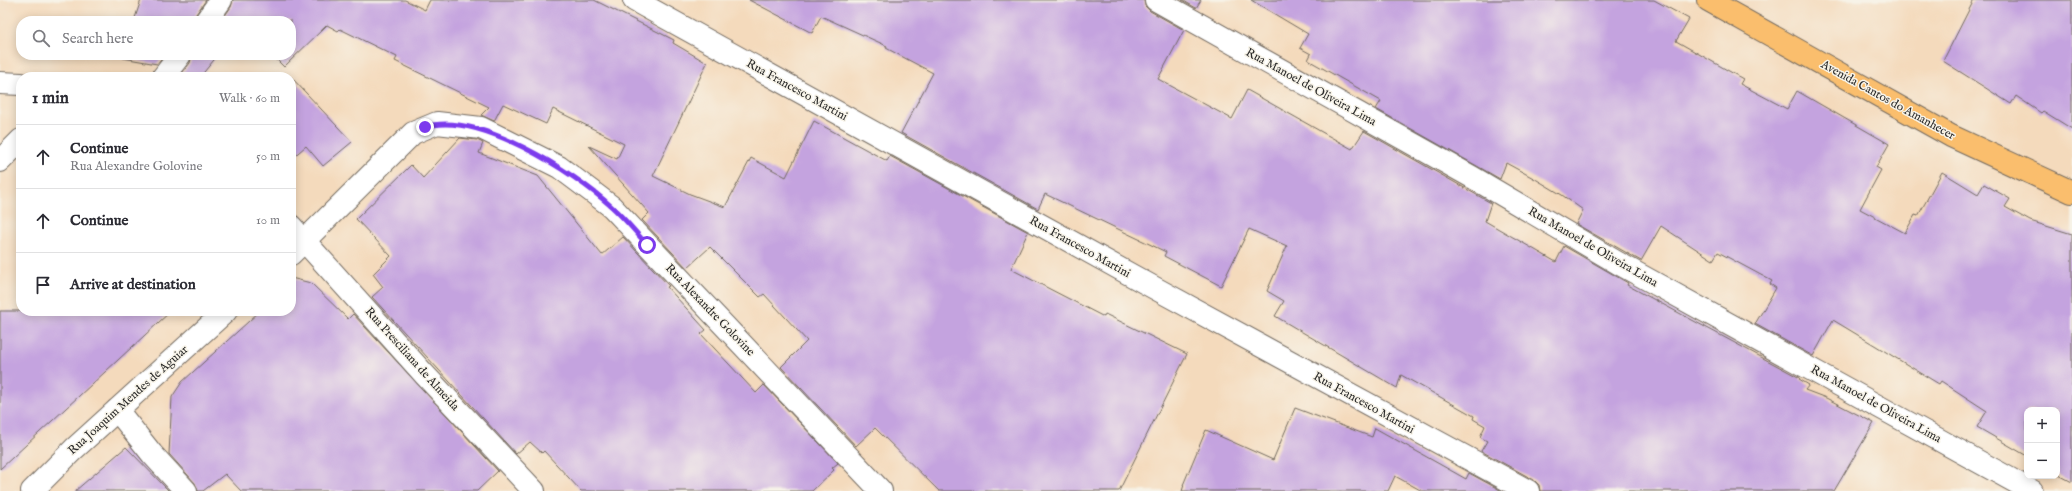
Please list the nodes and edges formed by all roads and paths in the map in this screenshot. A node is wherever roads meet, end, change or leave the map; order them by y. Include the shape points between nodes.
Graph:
1 (221, 0) edge
2 (634, 0) edge
3 (1156, 0) edge
4 (1708, 0) edge
5 (210, 16) edge
6 (176, 60) edge
7 (167, 72) edge
8 (0, 83) edge
9 (16, 84) edge
10 (16, 145) edge
11 (0, 161) edge
12 (2072, 192) edge
13 (296, 240) edge
14 (220, 316) edge
15 (117, 410) junction
16 (32, 491) edge
17 (186, 491) edge
18 (534, 491) edge
19 (881, 491) edge
20 (1528, 491) edge
21 (2032, 491) edge

1 - 5 street
2 - 20 street, Rua Francesco Martini
3 - 21 street, Rua Manoel de Oliveira Lima via 1478,181 1618,263
4 - 12 main road, Avenida Cantos do Amanhecer via 1950,136
6 - 7 street
8 - 9 street
10 - 11 street
13 - 18 street, Rua Presciliana de Almeida
13 - 19 street, Rua Alexandre Golovine via 413,134 437,123 481,128 559,166 612,207
14 - 15 street, Rua Joaquim Mendes de Aguiar
15 - 16 street, Rua Joaquim Mendes de Aguiar
15 - 17 street

